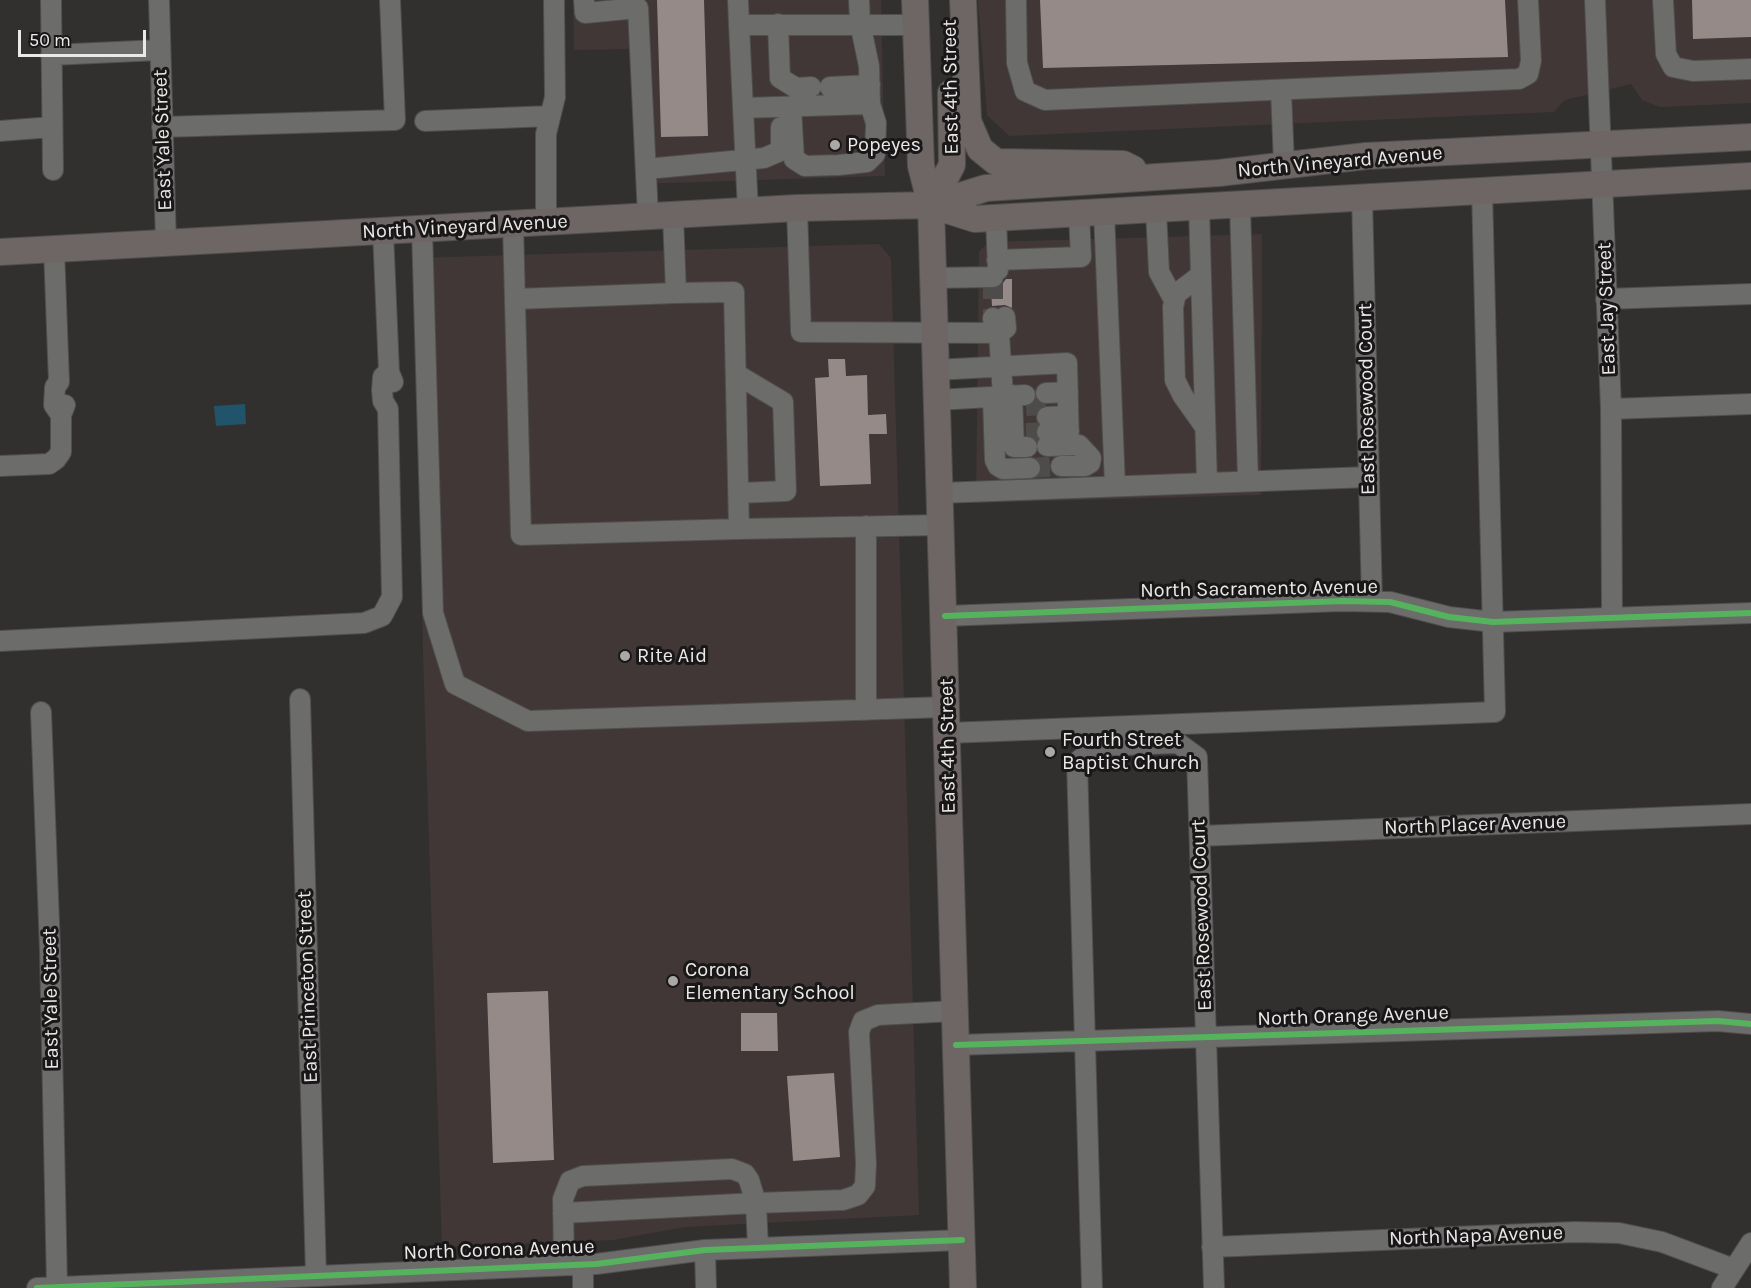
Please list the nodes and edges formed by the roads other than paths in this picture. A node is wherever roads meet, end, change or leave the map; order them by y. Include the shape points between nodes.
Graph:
1 (51, 0) edge
2 (159, 0) edge
3 (390, 0) edge
4 (554, 0) edge
5 (584, 0) edge
6 (738, 0) edge
7 (859, 0) edge
8 (949, 0) edge
9 (963, 0) edge
10 (1016, 0) edge
11 (1528, 0) edge
12 (1595, 0) edge
13 (1663, 0) edge
14 (916, 12) edge
15 (860, 23) junction
16 (777, 24) junction
17 (739, 25) junction
18 (160, 50) junction
19 (51, 55) junction
20 (1751, 69) edge
21 (1281, 90) junction
22 (870, 94) junction
23 (785, 106) junction
24 (743, 108) junction
25 (550, 116) junction
26 (424, 121) dead end
27 (52, 127) junction
28 (162, 127) junction
29 (0, 131) edge
30 (1751, 137) edge
31 (1600, 144) junction
32 (1366, 156) junction
33 (746, 161) junction
34 (1284, 164) junction
35 (53, 170) dead end
36 (646, 170) junction
37 (1751, 176) edge
38 (1152, 178) junction
39 (1602, 183) junction
40 (1482, 190) junction
41 (1362, 197) junction
42 (931, 205) junction
43 (1240, 206) junction
44 (1198, 207) junction
45 (797, 208) junction
46 (1156, 210) junction
47 (748, 211) junction
48 (1092, 213) junction
49 (660, 216) junction
50 (996, 218) junction
51 (546, 222) junction
52 (513, 224) junction
53 (422, 229) junction
54 (383, 231) junction
55 (166, 243) junction
56 (54, 249) junction
57 (0, 252) edge
58 (997, 273) junction
59 (1201, 275) junction
60 (932, 278) junction
61 (676, 293) junction
62 (1751, 294) edge
63 (1173, 298) junction
64 (516, 299) junction
65 (1606, 299) junction
66 (934, 331) junction
67 (1001, 367) junction
68 (935, 370) junction
69 (736, 374) junction
70 (937, 400) junction
71 (1751, 404) edge
72 (1611, 409) junction
73 (1016, 413) junction
74 (1069, 417) junction
75 (1205, 427) junction
76 (0, 466) edge
77 (1061, 466) tunnel mouth
78 (1029, 468) tunnel mouth
79 (1369, 477) junction
80 (1248, 481) junction
81 (1207, 483) junction
82 (1115, 486) junction
83 (739, 493) junction
84 (940, 493) junction
85 (941, 525) junction
86 (866, 526) junction
87 (739, 529) junction
88 (1372, 601) junction
89 (1751, 613) edge
90 (945, 616) junction
91 (1612, 618) junction
92 (1493, 622) junction
93 (0, 641) edge
94 (300, 699) dead end
95 (946, 707) junction
96 (866, 710) junction
97 (41, 711) dead end
98 (947, 733) junction
99 (1751, 814) edge
100 (1200, 836) junction
101 (955, 1011) junction
102 (1751, 1024) edge
103 (1205, 1038) junction
104 (1085, 1041) junction
105 (956, 1045) junction
106 (756, 1203) junction
107 (563, 1213) junction
108 (962, 1240) junction
109 (1751, 1243) edge
110 (1212, 1247) junction
111 (758, 1248) junction
112 (705, 1250) junction
113 (573, 1264) junction
114 (1734, 1269) junction
115 (316, 1276) junction
116 (447, 1278) edge
117 (188, 1284) edge
118 (57, 1287) edge
119 (37, 1288) edge
120 (583, 1288) edge
121 (706, 1288) edge
122 (963, 1288) edge
123 (1092, 1288) edge
124 (1214, 1288) edge
125 (1722, 1288) edge

1 - 19 street
2 - 18 street, East Yale Street
3 - 28 street via 395,120
4 - 25 street via 555,97
5 - 36 street via 585,13 638,8
6 - 17 street
7 - 15 street
8 - 42 main road, East 4th Street via 952,165
9 - 38 main road via 968,121 980,149 996,162 1123,164
10 - 21 street via 1017,63 1025,92 1045,100
11 - 21 street via 1531,61 1528,74 1519,79
12 - 31 street, East Jay Street
13 - 20 street via 1666,54 1674,67 1694,71
14 - 15 street
14 - 42 main road, East 4th Street via 921,166
15 - 16 street
15 - 22 street
16 - 17 street
16 - 22 street via 780,78 796,88
17 - 24 street
18 - 19 street
18 - 28 street, East Yale Street
19 - 27 street
21 - 34 street
22 - 23 street
22 - 23 street via 876,123 875,154 867,162 805,166 794,159
23 - 24 street
23 - 33 street via 778,152
24 - 33 street
25 - 26 street
25 - 51 street via 546,134
27 - 29 street
27 - 35 street
28 - 55 street, East Yale Street
30 - 31 main road, North Vineyard Avenue
31 - 32 main road, North Vineyard Avenue
31 - 39 street, East Jay Street
32 - 34 main road, North Vineyard Avenue
32 - 44 main road via 1332,176 1225,188 1211,194
33 - 36 street
33 - 47 street
34 - 38 main road, North Vineyard Avenue
36 - 49 street
37 - 39 main road, North Vineyard Avenue
38 - 42 main road, North Vineyard Avenue via 986,188
39 - 40 main road, North Vineyard Avenue
39 - 65 street, East Jay Street
40 - 41 main road, North Vineyard Avenue
40 - 92 street
41 - 43 main road, North Vineyard Avenue
41 - 79 street, East Rosewood Court
42 - 45 main road, North Vineyard Avenue
42 - 50 main road, North Vineyard Avenue via 975,219
42 - 60 main road, East 4th Street
43 - 44 main road, North Vineyard Avenue
43 - 80 street
44 - 46 main road, North Vineyard Avenue
44 - 59 street
45 - 47 main road, North Vineyard Avenue
45 - 66 street via 801,332
46 - 48 main road, North Vineyard Avenue
46 - 63 street via 1159,273
47 - 49 main road, North Vineyard Avenue
48 - 50 main road, North Vineyard Avenue
48 - 58 street via 1081,257
48 - 82 street
49 - 51 main road, North Vineyard Avenue
49 - 61 street
50 - 58 street
51 - 52 main road, North Vineyard Avenue
52 - 53 main road, North Vineyard Avenue
52 - 64 street
53 - 54 main road, North Vineyard Avenue
53 - 96 street via 433,614 455,684 528,721
54 - 55 main road, North Vineyard Avenue
54 - 93 street via 389,372 393,377 394,403 388,409 392,597 382,616 364,623
55 - 56 main road, North Vineyard Avenue
56 - 57 main road, North Vineyard Avenue
56 - 76 street via 59,382 65,390 61,452 49,464
58 - 60 street
59 - 63 street
59 - 75 street
60 - 66 main road, East 4th Street
61 - 64 street
61 - 69 street via 734,292
62 - 65 street
63 - 75 street via 1175,380
64 - 87 street via 521,536
65 - 72 street, East Jay Street
66 - 67 street via 999,323
66 - 68 main road, East 4th Street
67 - 68 street
67 - 73 street
67 - 74 street via 1067,363
68 - 70 main road, East 4th Street
69 - 83 street
69 - 83 street via 783,402 786,491
70 - 73 street
70 - 84 main road, East 4th Street
71 - 72 street
72 - 91 street, East Jay Street
73 - 78 street via 995,460 1003,469
74 - 74 street via 1047,418
74 - 77 street via 1079,445 1091,458 1085,466
75 - 81 street
79 - 80 street
79 - 88 street, East Rosewood Court
80 - 81 street
81 - 82 street
82 - 84 street
83 - 87 street
84 - 85 main road, East 4th Street
85 - 86 street
85 - 90 main road, East 4th Street
86 - 87 street
86 - 96 street
88 - 90 street, North Sacramento Avenue
88 - 92 street, North Sacramento Avenue
89 - 91 street, North Sacramento Avenue
90 - 95 main road, East 4th Street
91 - 92 street, North Sacramento Avenue
92 - 98 street via 1495,712
94 - 115 street, East Princeton Street
95 - 96 street
95 - 98 main road, East 4th Street
97 - 118 street, East Yale Street
98 - 101 main road, East 4th Street
99 - 100 street, North Placer Avenue
100 - 103 street, East Rosewood Court
100 - 104 street, East Rosewood Court via 1197,757 1178,743 1097,746 1077,762
101 - 105 main road, East 4th Street
101 - 106 street via 878,1015 863,1022 859,1032 866,1162 864,1186 858,1195 843,1200
102 - 103 street, North Orange Avenue via 1718,1021
103 - 104 street, North Orange Avenue
103 - 110 street, East Rosewood Court
104 - 105 street, North Orange Avenue
104 - 123 street
105 - 108 main road, East 4th Street
106 - 107 street
106 - 107 street via 745,1174 732,1169 620,1174 583,1176 570,1181
106 - 111 street
107 - 113 street
108 - 111 street, North Corona Avenue
108 - 122 main road, East 4th Street
109 - 114 street
110 - 114 street, North Napa Avenue via 1619,1233 1662,1242
110 - 124 street, East Rosewood Court
111 - 112 street, North Corona Avenue
112 - 113 street, North Corona Avenue
112 - 121 street
113 - 116 street, North Corona Avenue
113 - 120 street
114 - 125 street
115 - 116 street, North Corona Avenue
115 - 117 street, North Corona Avenue
117 - 118 street, North Corona Avenue
118 - 119 street, North Corona Avenue

